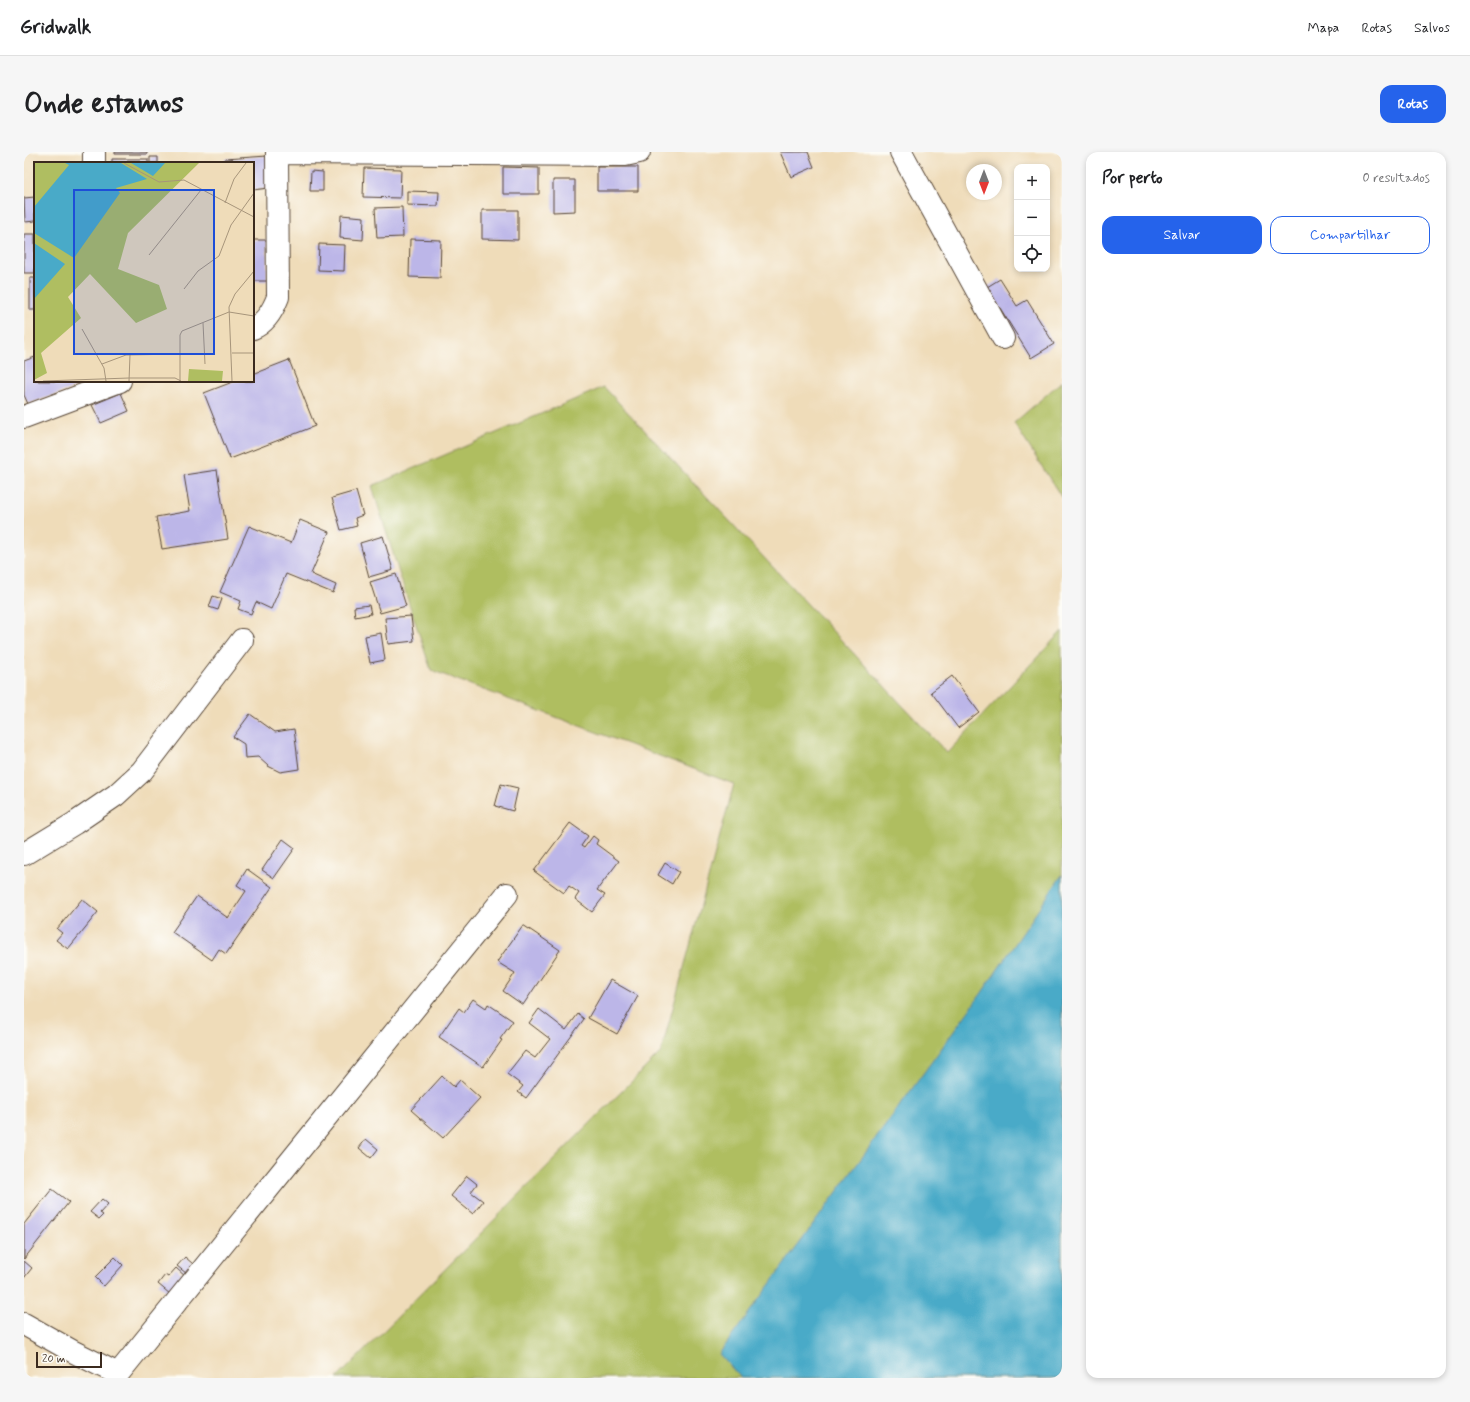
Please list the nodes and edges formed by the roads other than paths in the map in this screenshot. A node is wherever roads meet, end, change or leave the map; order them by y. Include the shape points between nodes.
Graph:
1 (639, 152) edge
2 (901, 152) edge
3 (277, 153) edge
4 (254, 328) edge
5 (1003, 338) dead end
6 (107, 383) edge
7 (24, 417) edge
8 (242, 640) dead end
9 (24, 854) edge
10 (507, 894) dead end
11 (24, 1324) edge

1 - 3 street via 625,155
2 - 5 street
3 - 4 street via 278,297 272,312
6 - 7 street
8 - 9 street via 142,771 116,795
10 - 11 street via 118,1374

